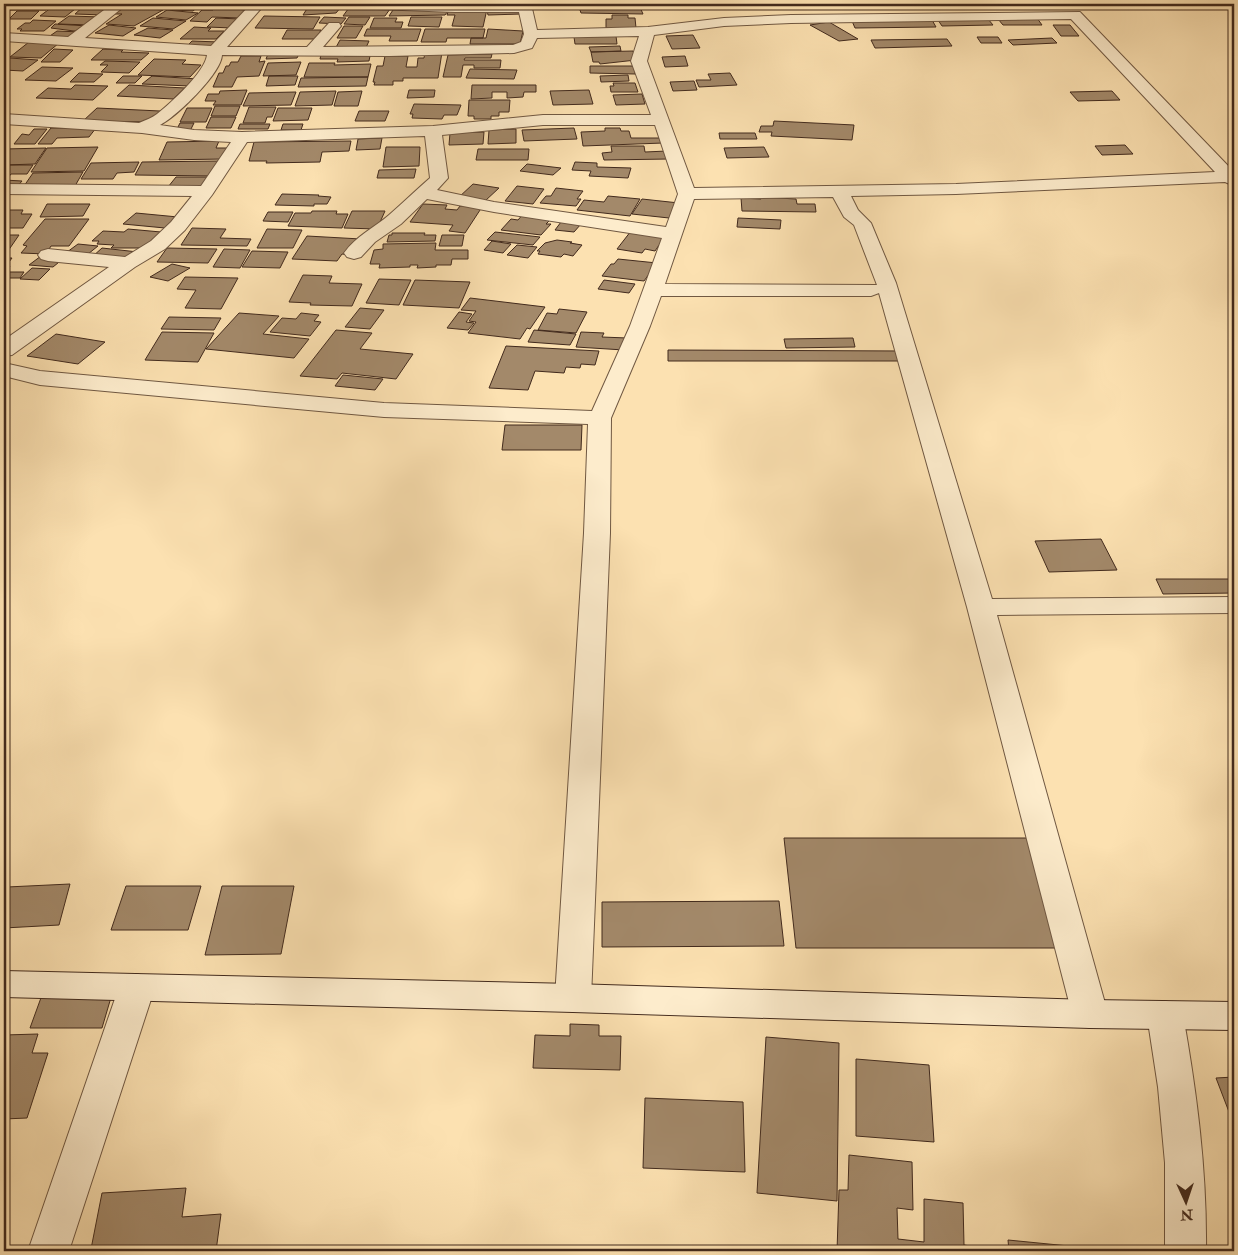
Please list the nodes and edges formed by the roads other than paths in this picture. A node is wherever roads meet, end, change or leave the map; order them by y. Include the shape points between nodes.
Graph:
1 (120, 4) edge
2 (258, 4) edge
3 (350, 4) edge
4 (524, 6) edge
5 (1071, 9) edge
6 (334, 26) dead end
7 (648, 31) junction
8 (531, 34) junction
9 (4, 38) edge
10 (72, 41) junction
11 (215, 51) junction
12 (311, 52) junction
13 (4, 119) edge
14 (661, 120) junction
15 (142, 128) junction
16 (433, 131) junction
17 (242, 137) junction
18 (1232, 179) edge
19 (4, 189) edge
20 (206, 191) junction
21 (840, 192) junction
22 (423, 194) junction
23 (687, 194) junction
24 (673, 234) junction
25 (354, 254) dead end
26 (48, 255) dead end
27 (128, 263) junction
28 (653, 290) junction
29 (871, 290) dead end
30 (4, 350) edge
31 (4, 370) edge
32 (600, 418) junction
33 (1234, 605) edge
34 (981, 607) junction
35 (4, 984) edge
36 (137, 987) junction
37 (573, 998) junction
38 (1090, 1014) junction
39 (1165, 1015) junction
40 (1234, 1016) edge
41 (48, 1251) edge
42 (1186, 1251) edge

1 - 10 street
2 - 11 street
3 - 4 street via 455,8
4 - 8 street
5 - 7 street via 724,22
5 - 18 street
6 - 12 street
7 - 8 street
7 - 14 street via 639,61
8 - 12 street via 527,45 514,48
9 - 10 street
10 - 11 street
11 - 12 street
11 - 15 street via 214,62 194,88 162,118
13 - 15 street
14 - 16 street via 543,120
14 - 23 street
15 - 17 street
16 - 17 street
16 - 22 street via 438,178
17 - 20 street
18 - 21 street
19 - 20 street
20 - 27 street via 158,245
21 - 23 street
21 - 34 street via 850,213 862,223 886,283
22 - 24 street
22 - 25 street via 368,238
23 - 24 street
24 - 28 street
26 - 27 street
27 - 30 street
28 - 29 street
28 - 32 street
31 - 32 street via 40,378 384,410
32 - 37 street via 598,533
33 - 34 street
34 - 38 street
35 - 36 street
36 - 37 street
36 - 41 street
37 - 38 street
38 - 39 street
39 - 40 street
39 - 42 street via 1185,1163

